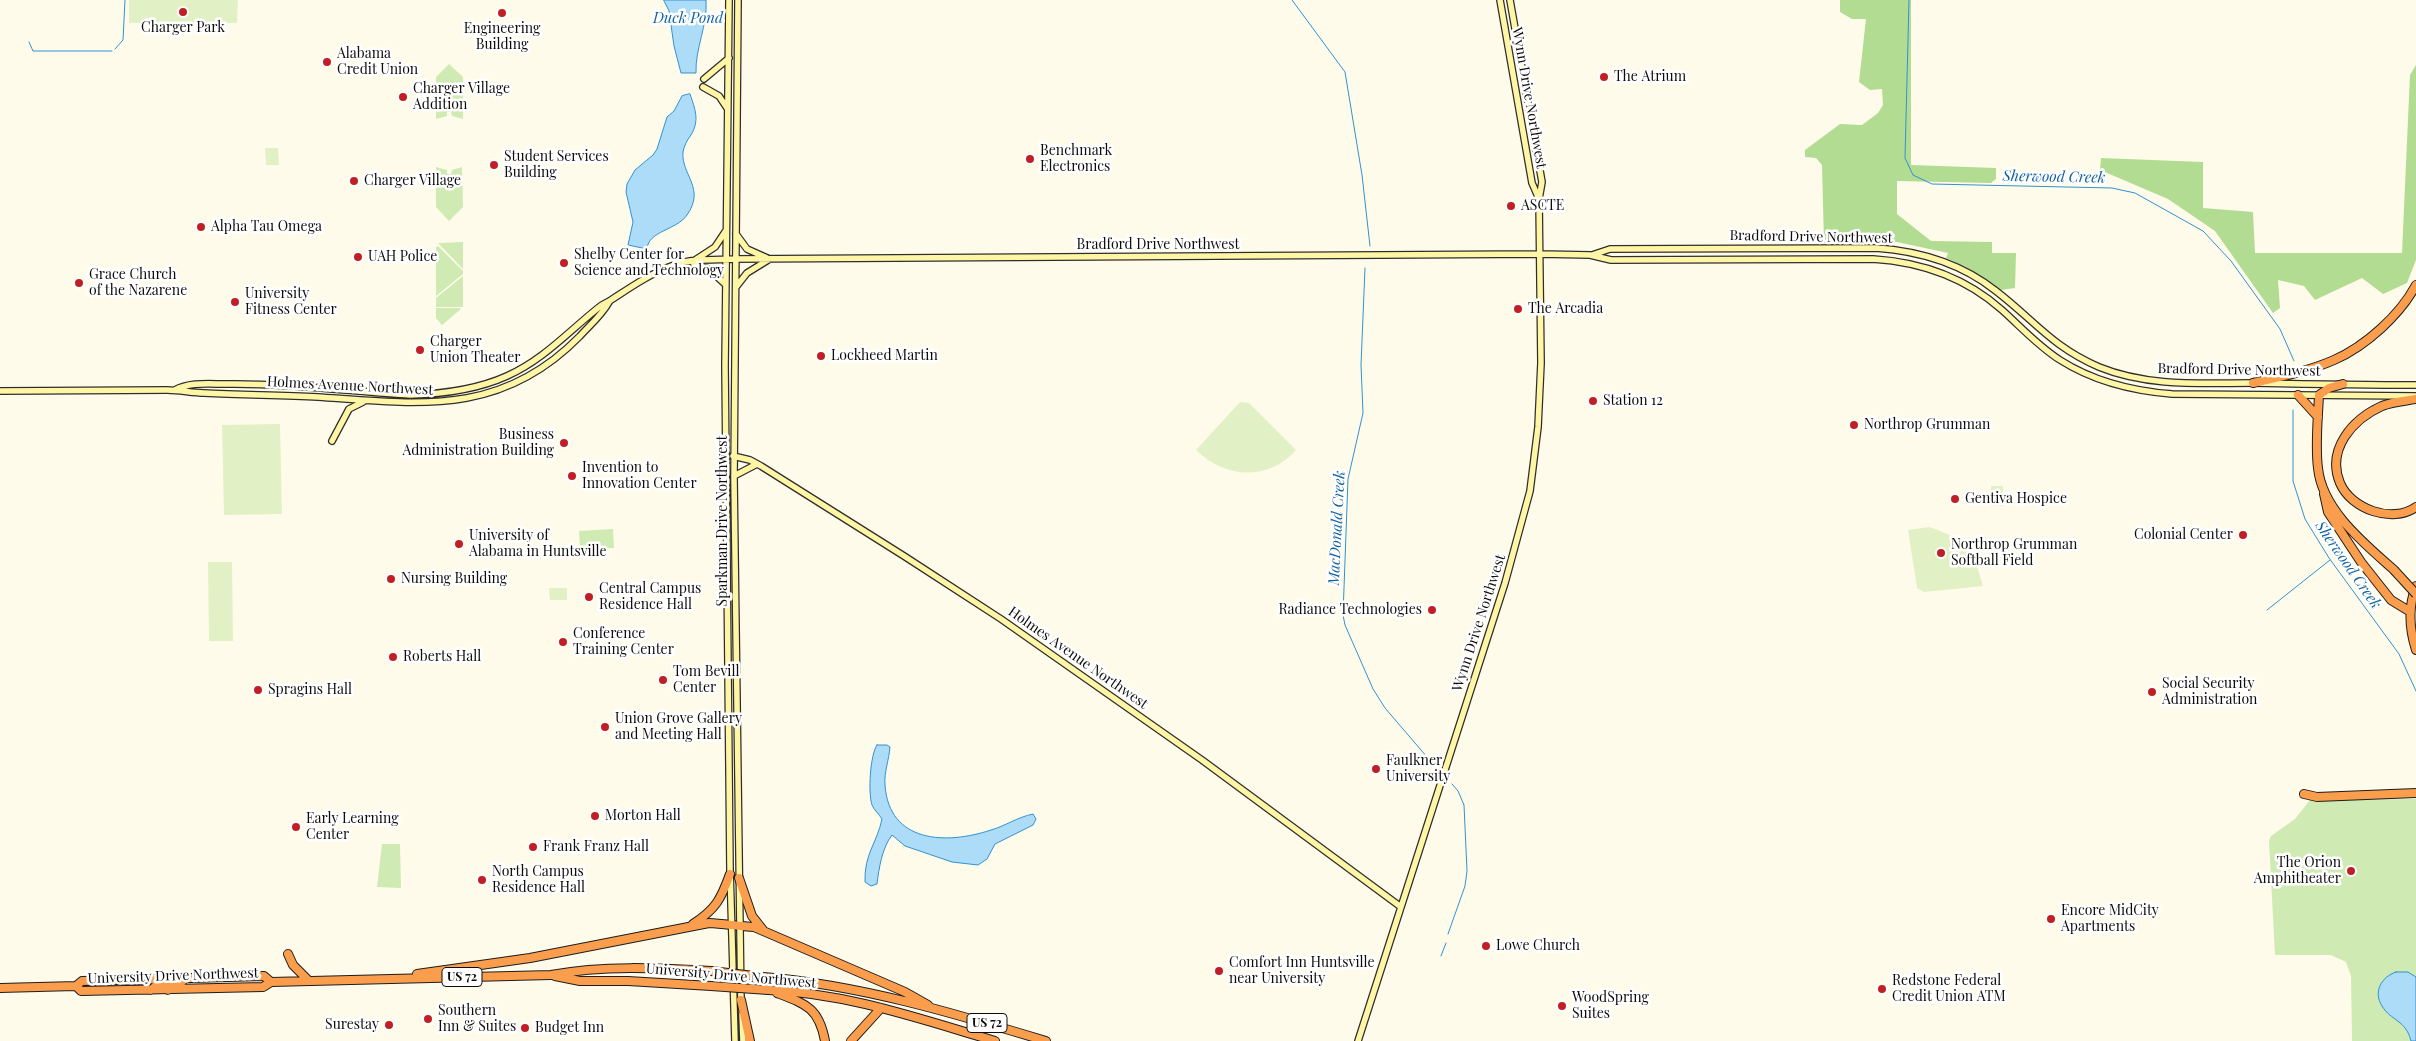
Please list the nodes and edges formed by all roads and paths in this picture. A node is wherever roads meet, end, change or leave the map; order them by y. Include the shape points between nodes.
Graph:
1 (729, 0) edge
2 (738, 0) edge
3 (1500, 0) edge
4 (1510, 0) edge
5 (729, 58) junction
6 (704, 79) dead end
7 (703, 87) dead end
8 (728, 109) junction
9 (1539, 199) junction
10 (725, 232) junction
11 (736, 234) junction
12 (1540, 254) junction
13 (1590, 255) junction
14 (769, 259) junction
15 (725, 260) junction
16 (735, 260) junction
17 (692, 262) junction
18 (725, 284) junction
19 (2416, 285) edge
20 (736, 287) junction
21 (611, 301) junction
22 (2253, 383) junction
23 (2343, 384) junction
24 (2416, 385) edge
25 (175, 390) junction
26 (0, 391) edge
27 (2298, 395) junction
28 (2319, 395) junction
29 (2416, 398) edge
30 (367, 401) junction
31 (2318, 417) junction
32 (332, 441) dead end
33 (726, 456) junction
34 (734, 456) junction
35 (757, 464) junction
36 (734, 476) junction
37 (2322, 490) junction
38 (2416, 507) edge
39 (2416, 586) edge
40 (2416, 594) edge
41 (2409, 611) junction
42 (2416, 650) edge
43 (2416, 793) edge
44 (2304, 794) dead end
45 (730, 874) junction
46 (739, 878) junction
47 (1401, 907) junction
48 (690, 927) junction
49 (732, 927) junction
50 (741, 927) junction
51 (765, 932) junction
52 (288, 954) dead end
53 (670, 969) junction
54 (551, 975) junction
55 (184, 978) junction
56 (166, 979) junction
57 (368, 979) junction
58 (309, 981) junction
59 (604, 981) junction
60 (271, 982) junction
61 (76, 986) junction
62 (0, 988) edge
63 (151, 990) junction
64 (168, 990) junction
65 (768, 990) junction
66 (741, 1000) junction
67 (928, 1005) junction
68 (881, 1008) junction
69 (734, 1041) edge
70 (743, 1041) edge
71 (750, 1041) edge
72 (825, 1041) edge
73 (851, 1041) edge
74 (995, 1041) edge
75 (1046, 1041) edge
76 (1358, 1041) edge

1 - 5 main road, Sparkman Drive Northwest
2 - 11 main road, Sparkman Drive Northwest
3 - 9 main road, Wynn Drive Northwest via 1532,183
4 - 9 main road, Wynn Drive Northwest via 1542,182
5 - 6 main road
5 - 8 main road, Sparkman Drive Northwest
7 - 8 main road via 719,96
8 - 10 main road, Sparkman Drive Northwest
9 - 12 main road, Wynn Drive Northwest
10 - 15 main road, Sparkman Drive Northwest
10 - 17 main road via 715,247
11 - 14 main road via 747,249
11 - 16 main road, Sparkman Drive Northwest
12 - 13 main road, Bradford Drive Northwest
12 - 14 main road, Bradford Drive Northwest
12 - 47 main road, Wynn Drive Northwest via 1539,414 1530,491 1505,583
13 - 22 main road, Bradford Drive Northwest via 1610,249 1876,248 1915,253 1954,266 1984,282 2062,348 2100,368 2164,382
13 - 27 main road, Bradford Drive Northwest via 1611,260 1873,259 1901,262 1938,271 1960,281 1995,304 2061,361 2112,383 2155,393
14 - 16 main road, Bradford Drive Northwest
14 - 20 main road via 747,273
15 - 16 main road, Bradford Drive Northwest
15 - 17 main road, Holmes Avenue Northwest
15 - 18 main road, Sparkman Drive Northwest
16 - 20 main road, Sparkman Drive Northwest
17 - 18 main road via 710,270
17 - 21 main road, Holmes Avenue Northwest via 675,264 633,285
18 - 33 main road, Sparkman Drive Northwest
19 - 22 highway via 2383,325 2335,360 2295,374
20 - 34 main road, Sparkman Drive Northwest
21 - 25 main road, Holmes Avenue Northwest via 600,306 528,365 470,388 410,395 250,384 206,384
21 - 30 main road, Holmes Avenue Northwest via 570,346 543,367 514,383 478,396 436,404
22 - 23 main road, Bradford Drive Northwest
23 - 24 main road, Bradford Drive Northwest
23 - 28 highway
25 - 26 main road, Holmes Avenue Northwest
25 - 30 main road, Holmes Avenue Northwest
27 - 28 main road, Bradford Drive Northwest
27 - 31 highway
28 - 29 main road, Bradford Drive Northwest
28 - 31 highway
29 - 38 highway via 2383,405 2363,417 2349,429 2339,447 2337,463 2340,482 2349,495 2366,509 2395,514
30 - 32 main road via 349,408
31 - 37 highway via 2318,468
33 - 34 main road, Holmes Avenue Northwest
33 - 45 main road, Sparkman Drive Northwest
34 - 35 main road, Holmes Avenue Northwest
34 - 36 main road, Sparkman Drive Northwest
35 - 36 main road
35 - 47 main road, Holmes Avenue Northwest via 1001,619 1210,766
36 - 46 main road, Sparkman Drive Northwest
37 - 40 highway, bridge via 2342,518
37 - 41 highway via 2328,512 2360,562 2391,600
39 - 41 highway
41 - 42 highway
43 - 44 highway via 2317,797
45 - 48 highway via 722,896 710,913
45 - 49 main road, Sparkman Drive Northwest
46 - 50 main road, Sparkman Drive Northwest
46 - 51 highway via 752,916
47 - 76 main road, Wynn Drive Northwest
48 - 49 highway via 709,923
48 - 57 highway via 517,960
49 - 50 highway
49 - 69 main road, Sparkman Drive Northwest
50 - 51 highway via 754,927
50 - 66 main road, Sparkman Drive Northwest
51 - 67 highway
52 - 58 highway via 293,965
53 - 54 highway, University Drive Northwest / US 72 via 579,970
53 - 59 highway, US 72 via 657,973 612,974
53 - 67 highway, University Drive Northwest / US 72, bridge via 799,980
54 - 57 highway, University Drive Northwest / US 72
54 - 59 highway, University Drive Northwest / US 72 via 580,981
55 - 56 highway, University Drive Northwest / US 72
55 - 60 highway, University Drive Northwest / US 72 via 264,976
55 - 64 highway via 180,984 170,985
56 - 61 highway, University Drive Northwest / US 72 via 82,980
56 - 63 highway via 165,983
57 - 58 highway, University Drive Northwest / US 72
58 - 60 highway, University Drive Northwest / US 72
59 - 65 highway, University Drive Northwest / US 72, bridge
60 - 64 highway, University Drive Northwest / US 72 via 263,987
61 - 62 highway, University Drive Northwest / US 72
61 - 63 highway, University Drive Northwest / US 72 via 81,991
63 - 64 highway, University Drive Northwest / US 72
65 - 68 highway, University Drive Northwest / US 72
65 - 72 highway via 803,1003 812,1010 820,1019
66 - 70 main road, Sparkman Drive Northwest
66 - 71 highway
67 - 75 highway, University Drive Northwest / US 72
68 - 73 highway
68 - 74 highway, University Drive Northwest / US 72

